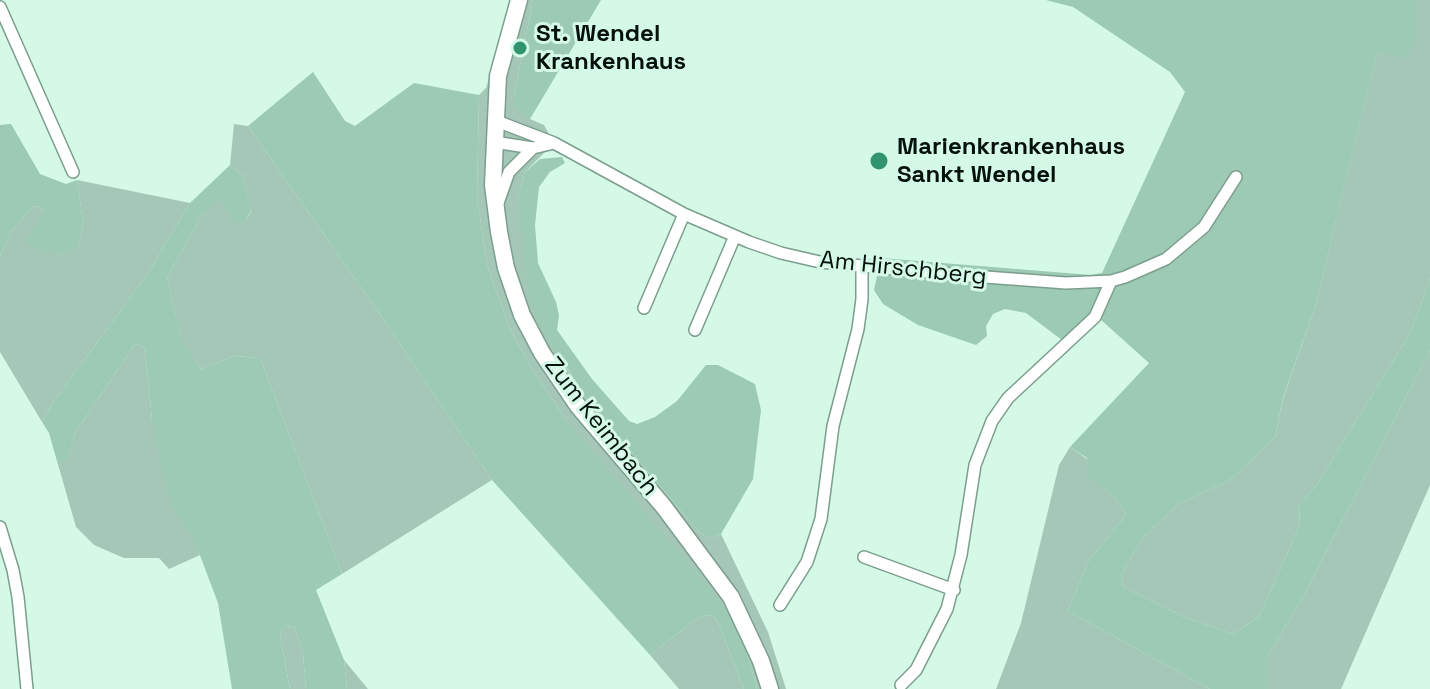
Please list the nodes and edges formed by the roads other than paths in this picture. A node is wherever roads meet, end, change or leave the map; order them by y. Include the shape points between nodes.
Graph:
1 (519, 0) edge
2 (0, 7) edge
3 (494, 120) junction
4 (494, 142) junction
5 (554, 143) junction
6 (533, 148) junction
7 (73, 172) dead end
8 (1236, 177) dead end
9 (496, 207) junction
10 (684, 214) junction
11 (735, 236) junction
12 (862, 267) junction
13 (1111, 281) junction
14 (644, 308) dead end
15 (695, 330) dead end
16 (0, 527) edge
17 (864, 557) dead end
18 (954, 590) junction
19 (780, 605) dead end
20 (901, 685) dead end
21 (27, 689) edge
22 (770, 689) edge

1 - 3 street, Zum Keimbach via 498,76
2 - 7 street
3 - 4 street, Zum Keimbach
3 - 5 street, Am Hirschberg
4 - 6 street
4 - 9 street, Zum Keimbach
5 - 6 street
5 - 10 street, Am Hirschberg
6 - 9 street via 509,172
8 - 13 street, Am Hirschberg via 1204,227 1166,259
9 - 22 street, Zum Keimbach via 506,268 542,353 731,597
10 - 11 street, Am Hirschberg
10 - 14 street
11 - 12 street, Am Hirschberg via 781,253
11 - 15 street
12 - 13 street, Am Hirschberg via 1066,283
12 - 19 street via 858,329 819,489 821,519 807,562
13 - 18 street via 1095,317 1008,398 992,421 975,465
16 - 21 street via 18,597
17 - 18 street
18 - 20 street via 936,635

